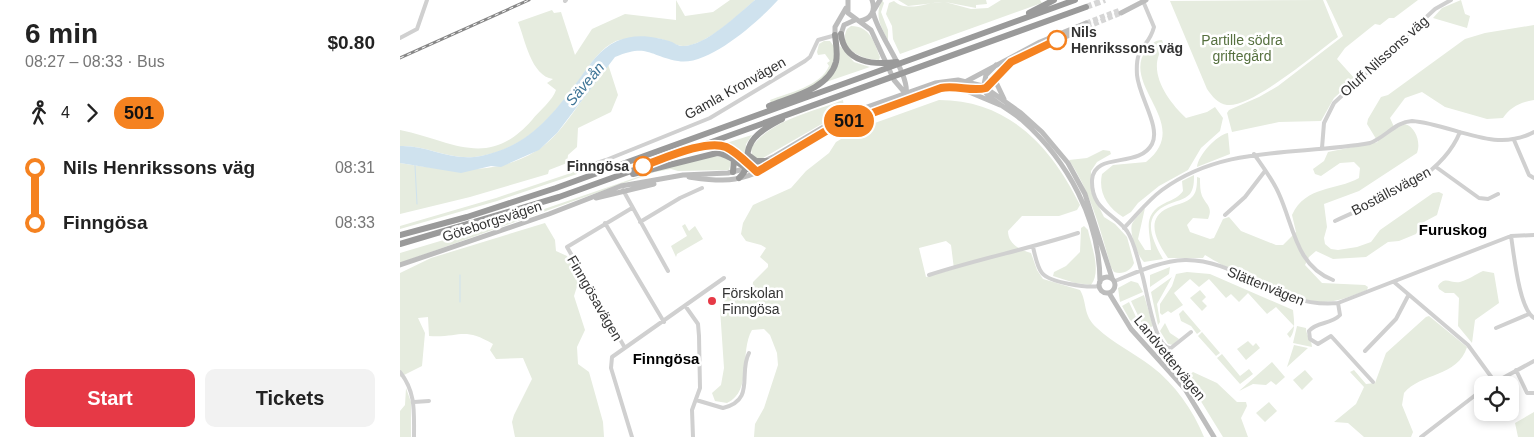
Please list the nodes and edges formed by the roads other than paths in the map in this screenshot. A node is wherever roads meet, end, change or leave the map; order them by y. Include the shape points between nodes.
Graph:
1 (427, 0) edge
2 (848, 0) edge
3 (872, 0) edge
4 (880, 0) edge
5 (1054, 0) edge
6 (1075, 0) edge
7 (1451, 0) edge
8 (1145, 1) edge
9 (1086, 7) tunnel mouth
10 (846, 8) junction
11 (873, 11) junction
12 (1121, 12) tunnel mouth
13 (857, 20) junction
14 (1010, 23) junction
15 (838, 35) junction
16 (400, 38) edge
17 (914, 58) junction
18 (996, 65) junction
19 (994, 78) junction
20 (966, 81) junction
21 (927, 85) junction
22 (906, 86) junction
23 (957, 86) junction
24 (984, 88) junction
25 (898, 89) junction
26 (906, 94) junction
27 (896, 97) junction
28 (913, 98) junction
29 (900, 103) junction
30 (1004, 103) junction
31 (798, 110) junction
32 (1460, 132) junction
33 (1534, 132) edge
34 (1514, 140) junction
35 (1322, 148) junction
36 (1254, 154) junction
37 (674, 155) junction
38 (748, 155) junction
39 (640, 158) junction
40 (734, 160) junction
41 (766, 161) junction
42 (1436, 167) junction
43 (751, 168) junction
44 (578, 169) dead end
45 (1265, 171) junction
46 (733, 172) junction
47 (739, 178) junction
48 (1533, 178) edge
49 (591, 185) junction
50 (702, 188) dead end
51 (622, 189) junction
52 (1498, 194) dead end
53 (632, 208) junction
54 (1225, 215) dead end
55 (1335, 221) dead end
56 (605, 222) junction
57 (640, 222) junction
58 (1124, 228) junction
59 (1078, 233) dead end
60 (400, 235) edge
61 (1534, 235) edge
62 (1511, 236) junction
63 (400, 244) edge
64 (1033, 247) junction
65 (400, 265) edge
66 (668, 271) dead end
67 (1141, 271) junction
68 (928, 275) dead end
69 (724, 278) dead end
70 (1113, 280) junction
71 (1333, 280) dead end
72 (1394, 282) junction
73 (1100, 284) junction
74 (1109, 293) junction
75 (1408, 296) junction
76 (1338, 303) junction
77 (686, 307) junction
78 (1529, 314) junction
79 (1534, 318) edge
80 (664, 322) junction
81 (1496, 328) dead end
82 (1191, 332) dead end
83 (625, 348) junction
84 (1365, 351) dead end
85 (749, 353) dead end
86 (1534, 361) edge
87 (1516, 370) junction
88 (400, 372) edge
89 (1491, 376) edge
90 (1506, 376) edge
91 (1373, 382) dead end
92 (1534, 393) edge
93 (1474, 396) edge
94 (696, 400) junction
95 (429, 401) dead end
96 (414, 402) junction
97 (414, 437) edge
98 (632, 437) edge
99 (693, 437) edge
100 (1214, 437) edge
101 (1421, 437) edge

1 - 16 street via 417,30
2 - 10 street
3 - 11 street
4 - 11 street
5 - 14 highway
6 - 14 highway
7 - 35 street, Oluff Nilssons väg via 1435,9 1339,96 1324,123
8 - 12 street
8 - 58 street via 1154,27 1138,53 1137,75 1142,100 1154,123 1154,140 1139,156 1102,164 1092,179 1101,207
9 - 31 highway
10 - 13 street via 849,15
10 - 15 street via 837,23
11 - 13 street, Gamla Kronvägen via 867,19
11 - 22 street via 875,23
13 - 15 street, Gamla Kronvägen via 844,25
13 - 25 street via 871,30
14 - 17 highway
15 - 17 highway via 846,50 863,62 881,64
15 - 39 highway via 836,62 830,74 817,86
15 - 44 street, Gamla Kronvägen via 818,40 805,62 710,118
17 - 39 highway
18 - 19 street via 1040,42 1086,25 1018,58
18 - 20 street
18 - 24 street via 986,75
19 - 24 street
19 - 30 street
20 - 21 street via 945,80
20 - 24 street
21 - 22 street
21 - 26 street, Göteborgsvägen
22 - 26 street
23 - 24 street
23 - 28 street
23 - 30 street via 997,105
24 - 30 street
25 - 26 street
25 - 27 street
26 - 27 street, Göteborgsvägen
26 - 28 street
26 - 29 street
27 - 41 street, Göteborgsvägen via 832,122
28 - 29 street
29 - 43 street, Göteborgsvägen via 831,128
30 - 70 street via 1042,132 1081,184
30 - 73 street via 1038,135 1076,187 1093,235
31 - 37 highway
31 - 38 highway via 754,138 748,147
32 - 34 street via 1493,140
32 - 35 street via 1407,121 1370,143
32 - 42 street, Boställsvägen via 1449,154
33 - 34 street
34 - 48 street
35 - 36 street
36 - 45 street
36 - 58 street via 1225,159 1181,178 1156,194
37 - 43 highway via 717,145 732,150
37 - 49 highway
38 - 41 highway via 756,161
38 - 43 highway
39 - 60 highway via 502,206
40 - 43 highway
40 - 46 highway
40 - 49 highway via 724,154 709,153
41 - 43 street, Göteborgsvägen
42 - 52 street via 1482,199
42 - 55 street, Boställsvägen via 1392,194
43 - 46 street, Göteborgsvägen
43 - 47 highway
43 - 47 street, Göteborgsvägen
45 - 54 street via 1245,197
45 - 71 street via 1278,192 1305,261 1316,272
46 - 51 street, Göteborgsvägen via 683,175
47 - 51 street, Göteborgsvägen via 690,177
49 - 63 highway
50 - 57 street
51 - 53 street
51 - 65 street, Göteborgsvägen
53 - 56 street
53 - 57 street
56 - 80 street
56 - 83 street, Finngösavägen via 567,247
57 - 66 street
58 - 67 street via 1130,236
59 - 64 street
61 - 62 street, Slättenvägen
62 - 72 street, Slättenvägen
62 - 78 street via 1520,290
64 - 68 street via 981,258
64 - 73 street via 1040,269 1047,277 1079,286
67 - 70 street, Slättenvägen
67 - 76 street, Slättenvägen via 1174,261 1199,261 1290,299 1312,304
67 - 82 street via 1156,330 1165,347 1174,347
69 - 77 street
70 - 73 street via 1106,277
70 - 74 street via 1115,288
72 - 75 street
72 - 76 street, Slättenvägen
73 - 74 street via 1103,292
74 - 100 street, Landvettervägen via 1131,329 1185,390
75 - 84 street via 1396,319
75 - 89 street via 1468,345
76 - 91 street via 1340,315 1332,322 1310,329 1310,339 1318,344 1331,336
77 - 80 street
77 - 94 street via 699,329 700,382
78 - 79 street
78 - 81 street
80 - 83 street
83 - 98 street via 611,359
85 - 94 street via 744,391 737,401 723,408
86 - 87 street
87 - 90 street
87 - 92 street via 1527,393
88 - 96 street
93 - 101 street
94 - 99 street via 692,410
95 - 96 street
96 - 97 street

